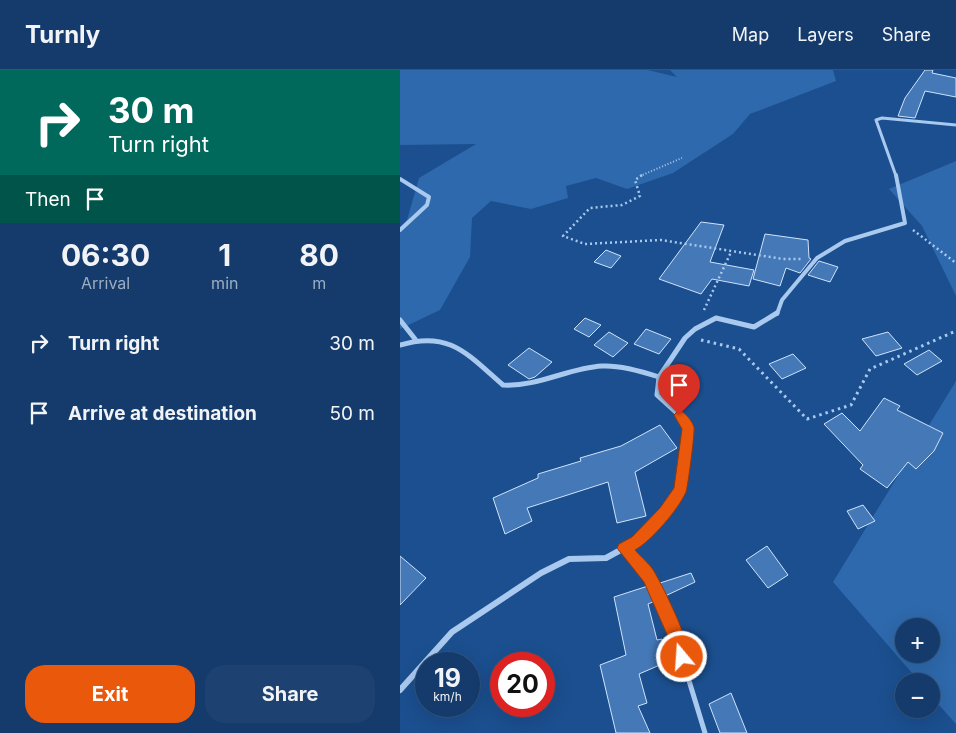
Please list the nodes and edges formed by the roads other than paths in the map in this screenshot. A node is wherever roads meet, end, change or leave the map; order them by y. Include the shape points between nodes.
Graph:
1 (956, 125) edge
2 (400, 179) edge
3 (400, 230) edge
4 (400, 320) edge
5 (415, 339) junction
6 (400, 345) edge
7 (659, 377) junction
8 (624, 548) junction
9 (400, 690) edge
10 (705, 733) edge

1 - 7 street via 876,120 902,195 905,223 845,241 818,258 782,300 777,314 754,326 716,318 695,329 685,338
2 - 3 street via 429,197 426,205
4 - 5 street
5 - 6 street
5 - 7 street via 435,338 458,348 503,385 536,383 595,366 630,368
7 - 8 street via 657,395 679,415 688,429 680,490 637,542
8 - 9 street via 606,558 569,559 541,573 452,632
8 - 10 lane via 649,577 676,638

